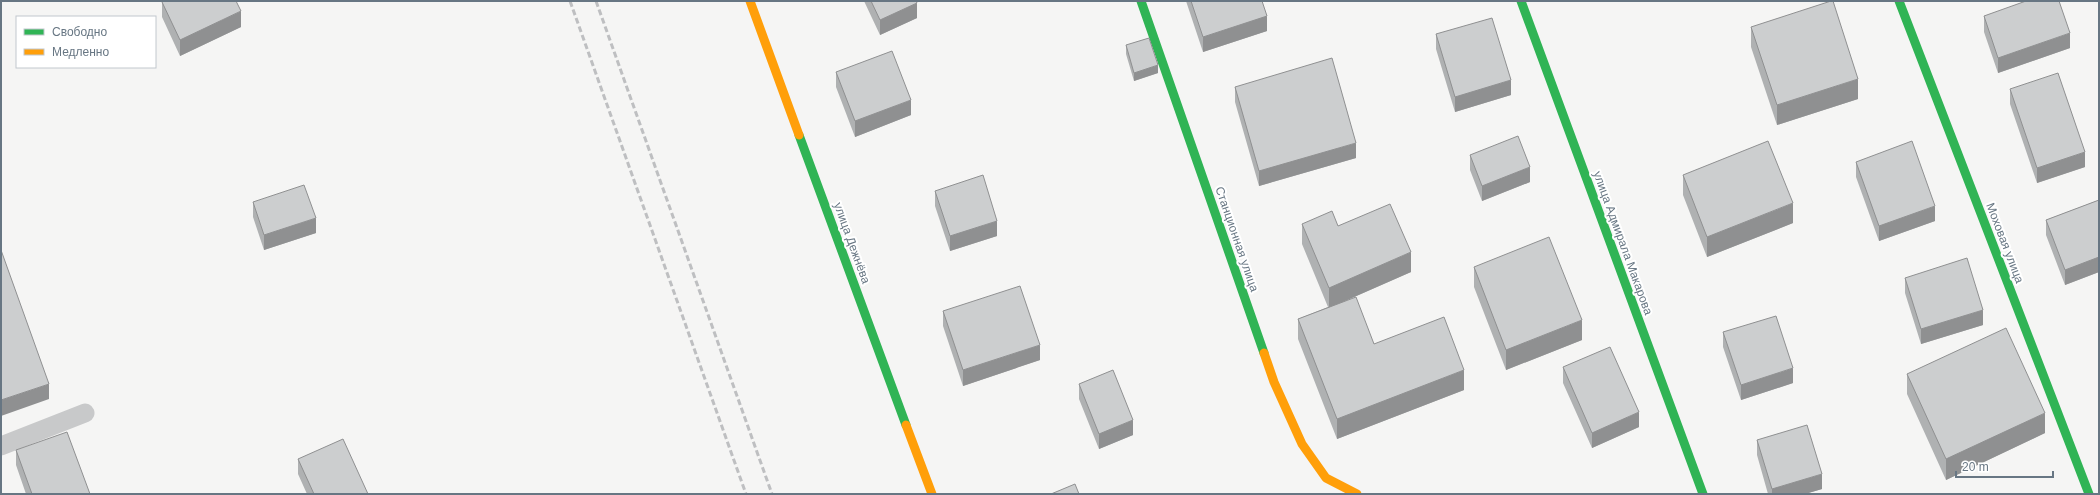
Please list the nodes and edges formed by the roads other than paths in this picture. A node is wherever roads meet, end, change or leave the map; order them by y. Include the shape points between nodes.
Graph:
1 (750, 1) edge
2 (1141, 1) edge
3 (1521, 1) edge
4 (1899, 1) edge
5 (85, 413) dead end
6 (1, 446) edge
7 (932, 494) edge
8 (1357, 494) edge
9 (1702, 494) edge
10 (2089, 494) edge

1 - 7 street, улица Дежнёва
2 - 8 street, Станционная улица via 1274,382 1302,444 1326,478
3 - 9 street, улица Адмирала Макарова
4 - 10 street, Моховая улица
5 - 6 lane

